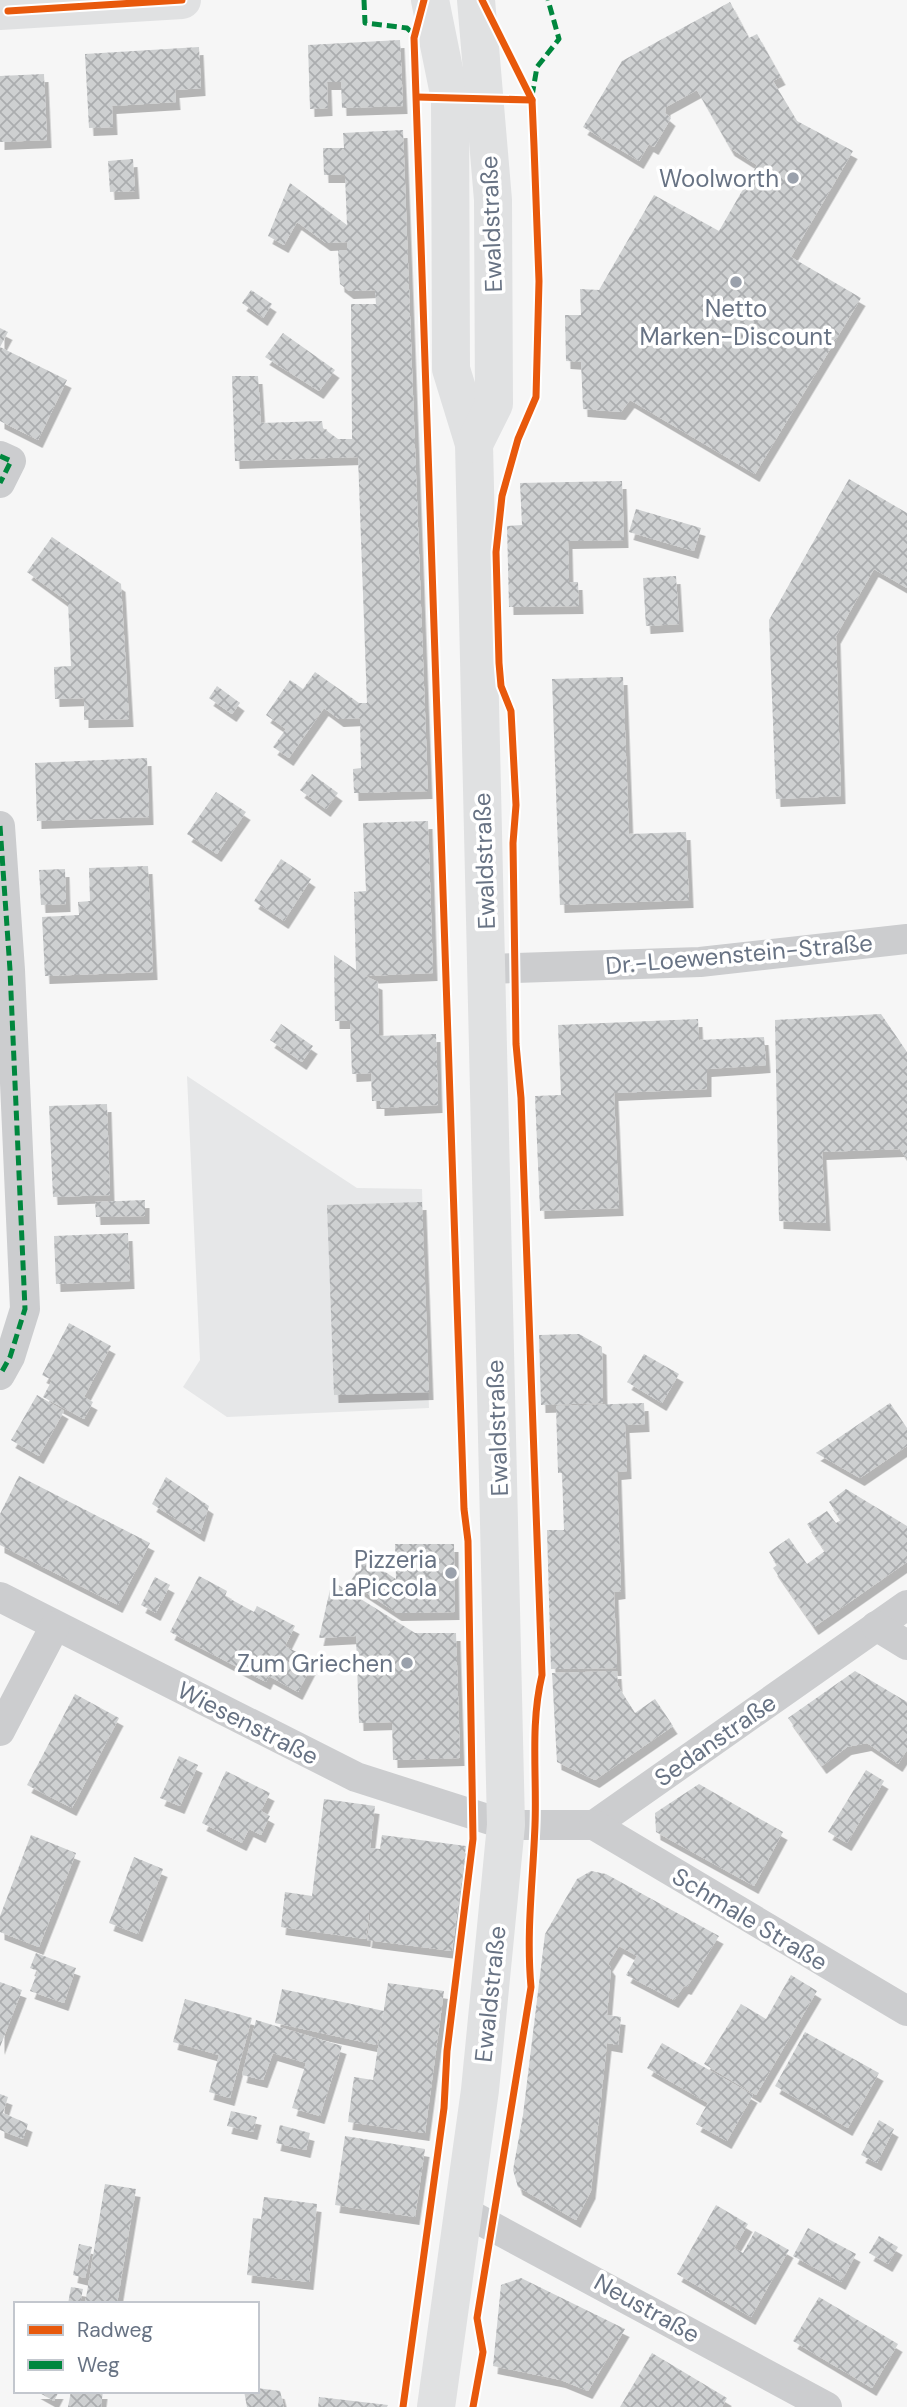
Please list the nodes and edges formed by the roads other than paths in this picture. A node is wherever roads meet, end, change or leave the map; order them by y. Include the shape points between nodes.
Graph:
1 (182, 0) edge
2 (430, 0) edge
3 (476, 0) edge
4 (0, 11) edge
5 (474, 444) junction
6 (0, 456) edge
7 (0, 483) edge
8 (0, 825) edge
9 (907, 939) edge
10 (5, 968) edge
11 (488, 969) junction
12 (3, 1361) edge
13 (0, 1597) edge
14 (907, 1605) edge
15 (55, 1626) junction
16 (876, 1626) junction
17 (907, 1645) edge
18 (0, 1731) edge
19 (506, 1825) junction
20 (594, 1825) junction
21 (907, 2011) edge
22 (466, 2212) junction
23 (436, 2407) edge
24 (827, 2407) edge

1 - 4 main road
2 - 5 main road, Ewaldstraße via 450,99 451,369
3 - 5 main road, Ewaldstraße via 493,200 494,404
5 - 11 main road, Ewaldstraße
6 - 7 street via 11,461
8 - 10 street
9 - 11 street, Dr.-Loewenstein-Straße via 701,962
10 - 12 street via 25,1309
11 - 19 main road, Ewaldstraße
13 - 15 street, Wiesenstraße
14 - 16 street, Sedanstraße
15 - 18 street
15 - 19 street, Wiesenstraße via 356,1777
16 - 17 street
16 - 20 street, Sedanstraße
19 - 20 street
19 - 22 main road, Ewaldstraße
20 - 21 street, Schmale Straße
22 - 23 main road, Ewaldstraße
22 - 24 street, Neustraße

